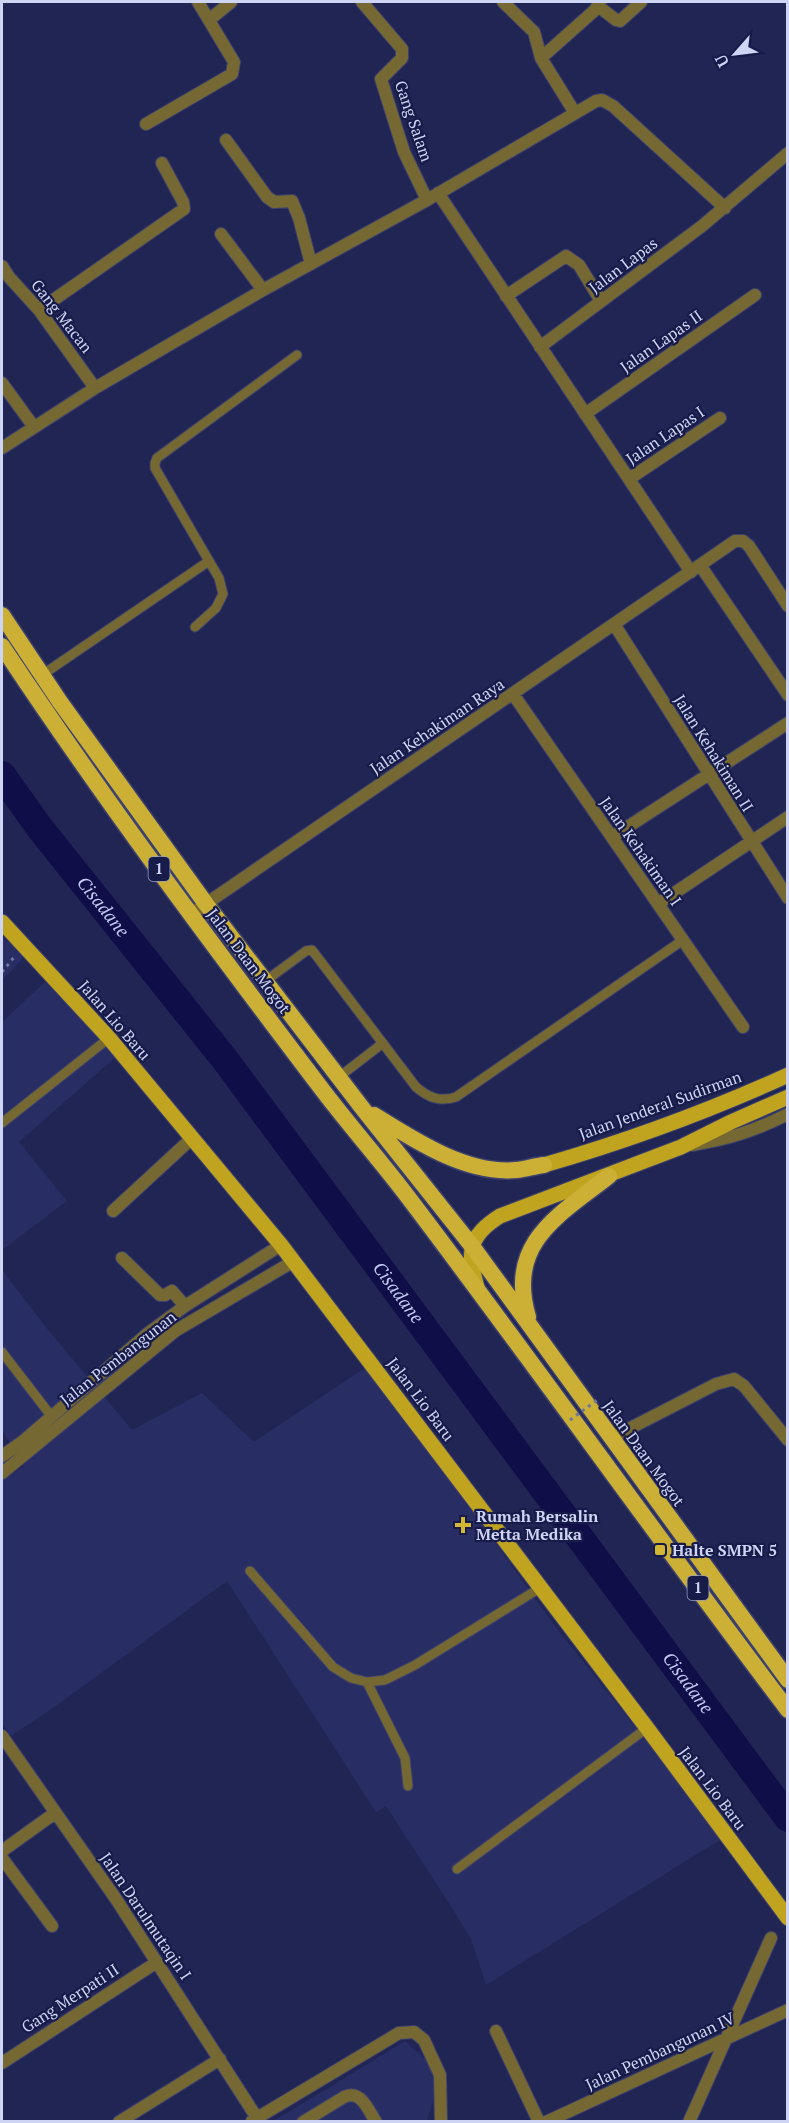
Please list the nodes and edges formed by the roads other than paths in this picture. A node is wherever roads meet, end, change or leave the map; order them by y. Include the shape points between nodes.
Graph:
1 (198, 2) edge
2 (231, 2) edge
3 (362, 2) edge
4 (503, 2) edge
5 (641, 2) edge
6 (599, 4) edge
7 (209, 20) junction
8 (541, 58) junction
9 (575, 113) junction
10 (146, 124) dead end
11 (226, 141) dead end
12 (788, 153) edge
13 (162, 163) dead end
14 (433, 197) junction
15 (725, 208) junction
16 (221, 234) dead end
17 (311, 264) junction
18 (2, 266) edge
19 (263, 290) junction
20 (755, 295) dead end
21 (506, 296) junction
22 (601, 301) junction
23 (39, 310) junction
24 (540, 347) junction
25 (297, 355) dead end
26 (2, 383) edge
27 (95, 388) junction
28 (585, 414) junction
29 (720, 418) dead end
30 (34, 427) junction
31 (2, 448) edge
32 (628, 479) junction
33 (209, 561) junction
34 (696, 569) junction
35 (788, 606) edge
36 (2, 615) edge
37 (614, 624) junction
38 (195, 627) dead end
39 (2, 646) edge
40 (42, 675) junction
41 (513, 694) junction
42 (788, 695) edge
43 (788, 723) edge
44 (709, 773) junction
45 (788, 817) edge
46 (612, 837) junction
47 (750, 842) junction
48 (788, 898) edge
49 (206, 904) junction
50 (658, 904) junction
51 (191, 914) junction
52 (2, 922) edge
53 (683, 940) junction
54 (264, 982) junction
55 (743, 1027) dead end
56 (109, 1038) junction
57 (382, 1043) junction
58 (788, 1075) edge
59 (339, 1077) junction
60 (788, 1097) edge
61 (363, 1108) junction
62 (788, 1114) edge
63 (2, 1123) edge
64 (191, 1139) junction
65 (681, 1147) junction
66 (544, 1165) joint
67 (609, 1176) junction
68 (113, 1211) dead end
69 (281, 1245) junction
70 (472, 1246) junction
71 (122, 1258) dead end
72 (294, 1261) junction
73 (478, 1290) junction
74 (185, 1306) junction
75 (532, 1329) junction
76 (2, 1352) edge
77 (52, 1416) junction
78 (788, 1440) edge
79 (614, 1442) junction
80 (2, 1456) edge
81 (2, 1473) edge
82 (250, 1571) dead end
83 (540, 1588) junction
84 (788, 1680) edge
85 (367, 1682) junction
86 (788, 1710) edge
87 (647, 1728) junction
88 (2, 1736) edge
89 (408, 1786) dead end
90 (55, 1813) junction
91 (2, 1851) edge
92 (2, 1858) edge
93 (457, 1869) dead end
94 (788, 1918) edge
95 (52, 1926) dead end
96 (771, 1938) dead end
97 (157, 1962) junction
98 (788, 2010) edge
99 (496, 2031) dead end
100 (725, 2039) junction
101 (220, 2059) junction
102 (2, 2063) edge
103 (254, 2120) edge
104 (119, 2121) edge
105 (303, 2121) edge
106 (376, 2121) edge
107 (441, 2121) edge
108 (539, 2121) edge
109 (546, 2121) edge
110 (689, 2121) edge

1 - 7 street
2 - 7 street
3 - 14 street, Gang Salam via 402,49 402,58 381,79 404,152
4 - 8 street via 534,32
5 - 6 street via 621,21
6 - 8 street
7 - 10 street via 234,62 232,74
8 - 9 street
9 - 14 street
9 - 15 street via 596,101 606,102
11 - 17 street via 267,197 274,202 292,201
12 - 15 street, Jalan Lapas
13 - 23 street via 184,210
14 - 17 street
14 - 21 street
15 - 22 street, Jalan Lapas
16 - 19 street
17 - 19 street
18 - 23 street, Gang Macan
19 - 27 street
20 - 28 street, Jalan Lapas II
21 - 22 street via 566,256 579,265
21 - 24 street
22 - 24 street, Jalan Lapas
23 - 27 street, Gang Macan
24 - 28 street
25 - 33 lane via 155,463
26 - 30 street
27 - 30 street
28 - 32 street
29 - 32 street, Jalan Lapas I
30 - 31 street
32 - 34 street
33 - 38 lane via 223,594 216,608
33 - 40 lane
34 - 35 street, Jalan Kehakiman Raya via 735,541 743,541
34 - 37 street, Jalan Kehakiman Raya
34 - 42 street
36 - 40 highway, Jalan Daan Mogot / 1
37 - 41 street, Jalan Kehakiman Raya
37 - 44 street, Jalan Kehakiman II
39 - 51 highway, Jalan Daan Mogot / 1
40 - 49 highway, Jalan Daan Mogot / 1
41 - 46 street, Jalan Kehakiman I
41 - 49 street, Jalan Kehakiman Raya
43 - 44 street
44 - 46 street
44 - 47 street, Jalan Kehakiman II
45 - 47 street
46 - 50 street, Jalan Kehakiman I
47 - 48 street, Jalan Kehakiman II
47 - 50 street
49 - 51 street, Jalan Kehakiman Raya
49 - 54 highway, Jalan Daan Mogot / 1
50 - 53 street, Jalan Kehakiman I
51 - 73 highway, Jalan Daan Mogot / 1
52 - 56 main road, Jalan Lio Baru
53 - 55 street, Jalan Kehakiman I
53 - 57 lane via 456,1097 438,1100 423,1093
54 - 57 lane via 312,950
54 - 59 highway, Jalan Daan Mogot / 1
56 - 63 lane
56 - 64 main road, Jalan Lio Baru
57 - 59 lane
58 - 66 main road, Jalan Jenderal Sudirman via 648,1131
59 - 61 highway, Jalan Daan Mogot / 1
60 - 65 main road
61 - 66 highway via 419,1144 467,1162 515,1170
61 - 70 highway, Jalan Daan Mogot / 1
62 - 65 street via 733,1138
64 - 68 street
64 - 69 main road, Jalan Lio Baru
65 - 67 main road
67 - 70 main road via 500,1215 479,1231
67 - 75 highway via 556,1217 531,1249 521,1282
69 - 72 main road, Jalan Lio Baru
69 - 74 street, Jalan Pembangunan
70 - 73 main road, Jalan Daan Mogot via 472,1271
70 - 75 highway, Jalan Daan Mogot / 1
71 - 74 street via 160,1295 172,1291
72 - 81 street, Jalan Pembangunan via 175,1331
72 - 83 main road, Jalan Lio Baru
73 - 86 highway, Jalan Daan Mogot / 1
74 - 77 street, Jalan Pembangunan
75 - 79 highway, Jalan Daan Mogot / 1
76 - 77 lane
77 - 80 street, Jalan Pembangunan
78 - 79 street via 734,1378
79 - 84 highway, Jalan Daan Mogot / 1
82 - 85 lane via 333,1666 351,1678
83 - 85 lane via 415,1665 385,1680
83 - 87 main road, Jalan Lio Baru
85 - 89 lane via 405,1758
87 - 93 lane
87 - 94 main road, Jalan Lio Baru
88 - 90 street, Jalan Darulmutaqin I
90 - 91 street
90 - 97 street, Jalan Darulmutaqin I
92 - 95 street
96 - 100 street
97 - 101 street, Jalan Darulmutaqin I
97 - 102 street, Gang Merpati II
98 - 100 street, Jalan Pembangunan IV
99 - 108 street
100 - 109 street, Jalan Pembangunan IV
100 - 110 street
101 - 103 street, Jalan Darulmutaqin I
101 - 104 street
103 - 107 street via 399,2033 414,2032 424,2040 440,2075
105 - 106 street via 348,2095 361,2099

